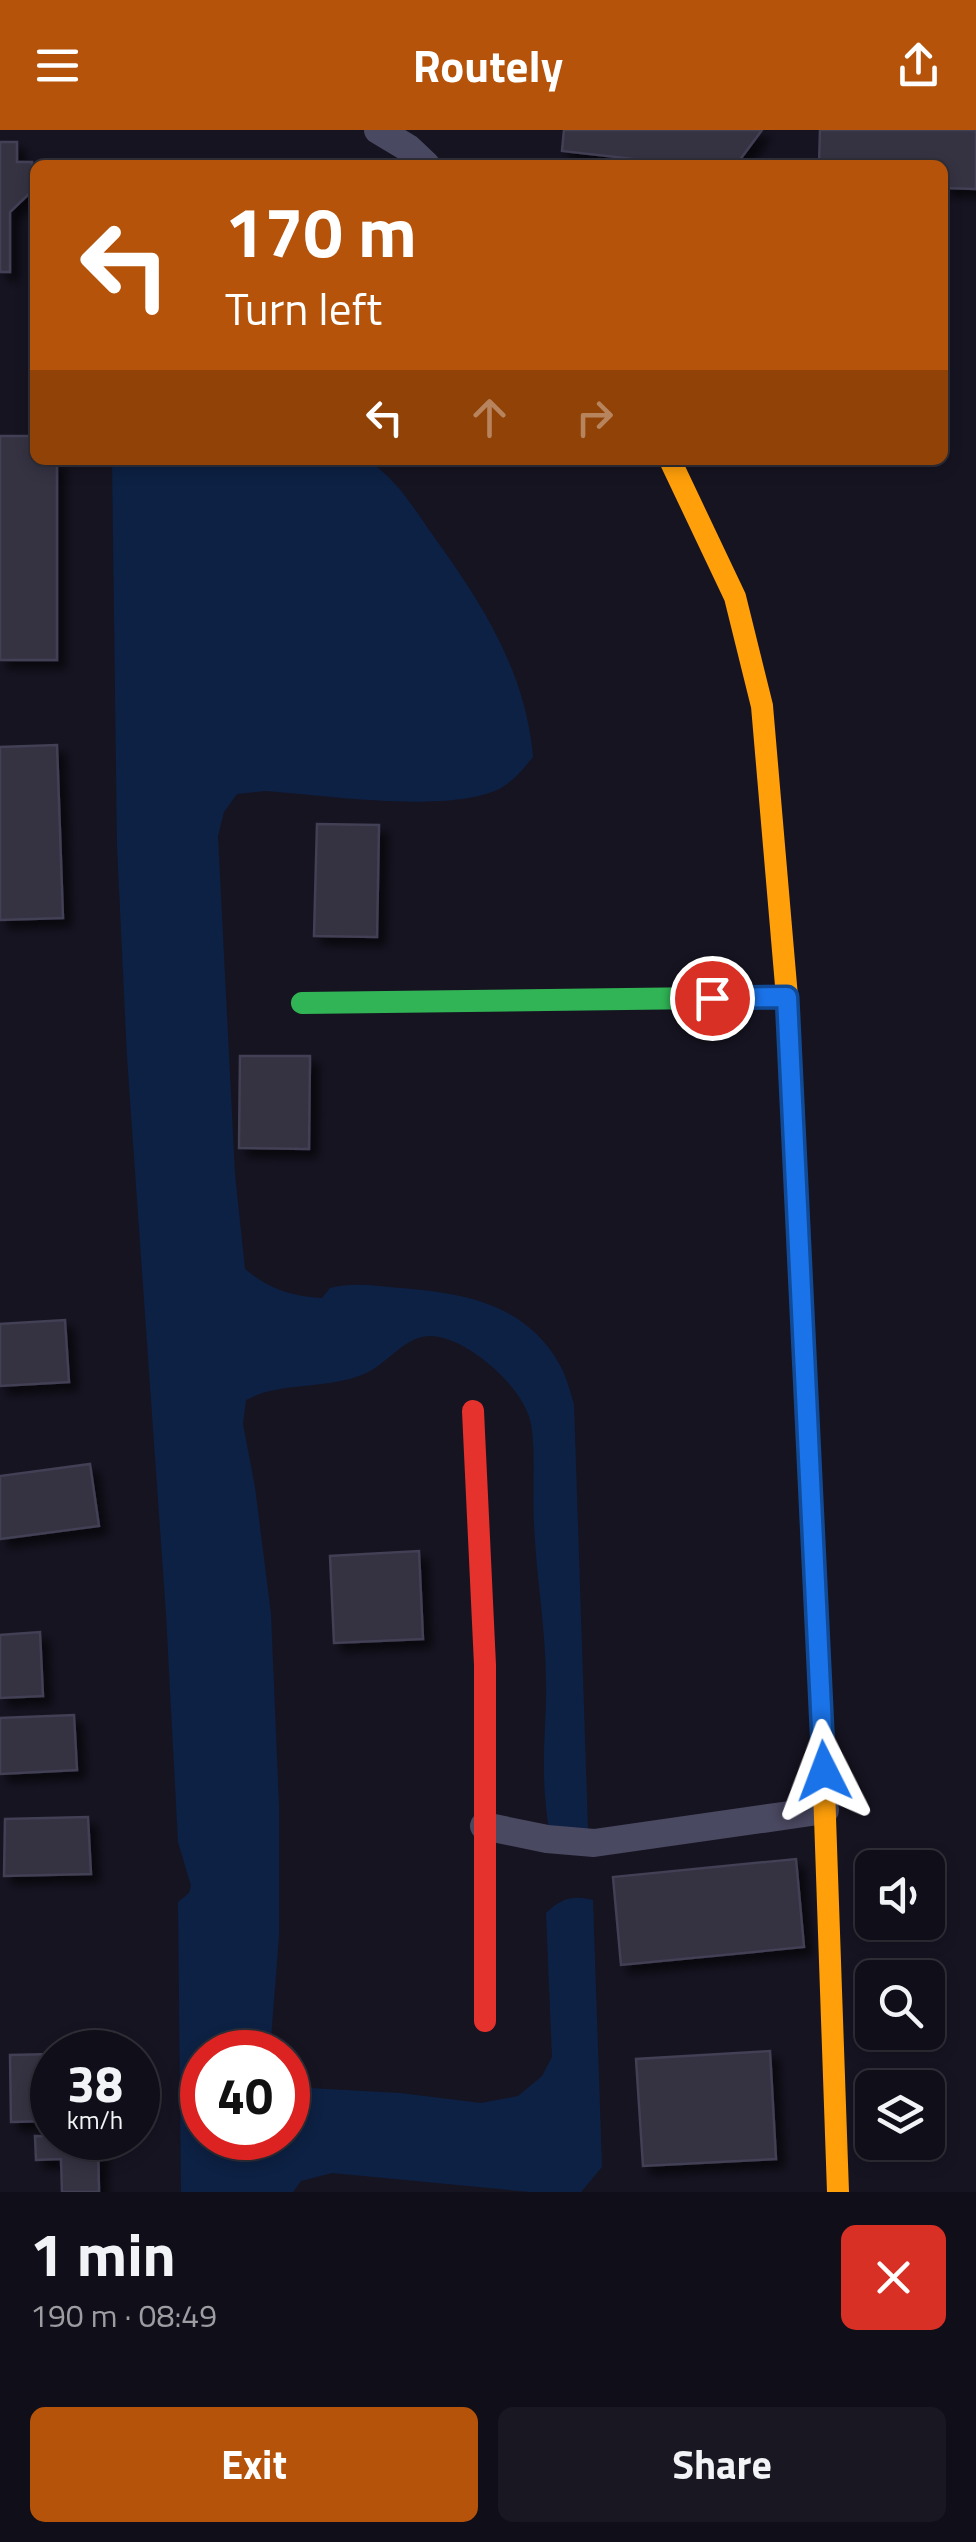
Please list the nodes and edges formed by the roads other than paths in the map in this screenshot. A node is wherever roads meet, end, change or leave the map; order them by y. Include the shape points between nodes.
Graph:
1 (378, 130) edge
2 (421, 160) edge
3 (672, 465) edge
4 (787, 997) junction
5 (302, 1003) dead end
6 (473, 1411) dead end
7 (826, 1810) junction
8 (484, 1826) junction
9 (485, 2021) dead end
10 (838, 2192) edge

1 - 2 street
3 - 4 street via 734,597 762,706
4 - 5 street
4 - 7 street
6 - 8 street via 485,1665
7 - 8 street via 594,1843
7 - 10 street
8 - 9 street

